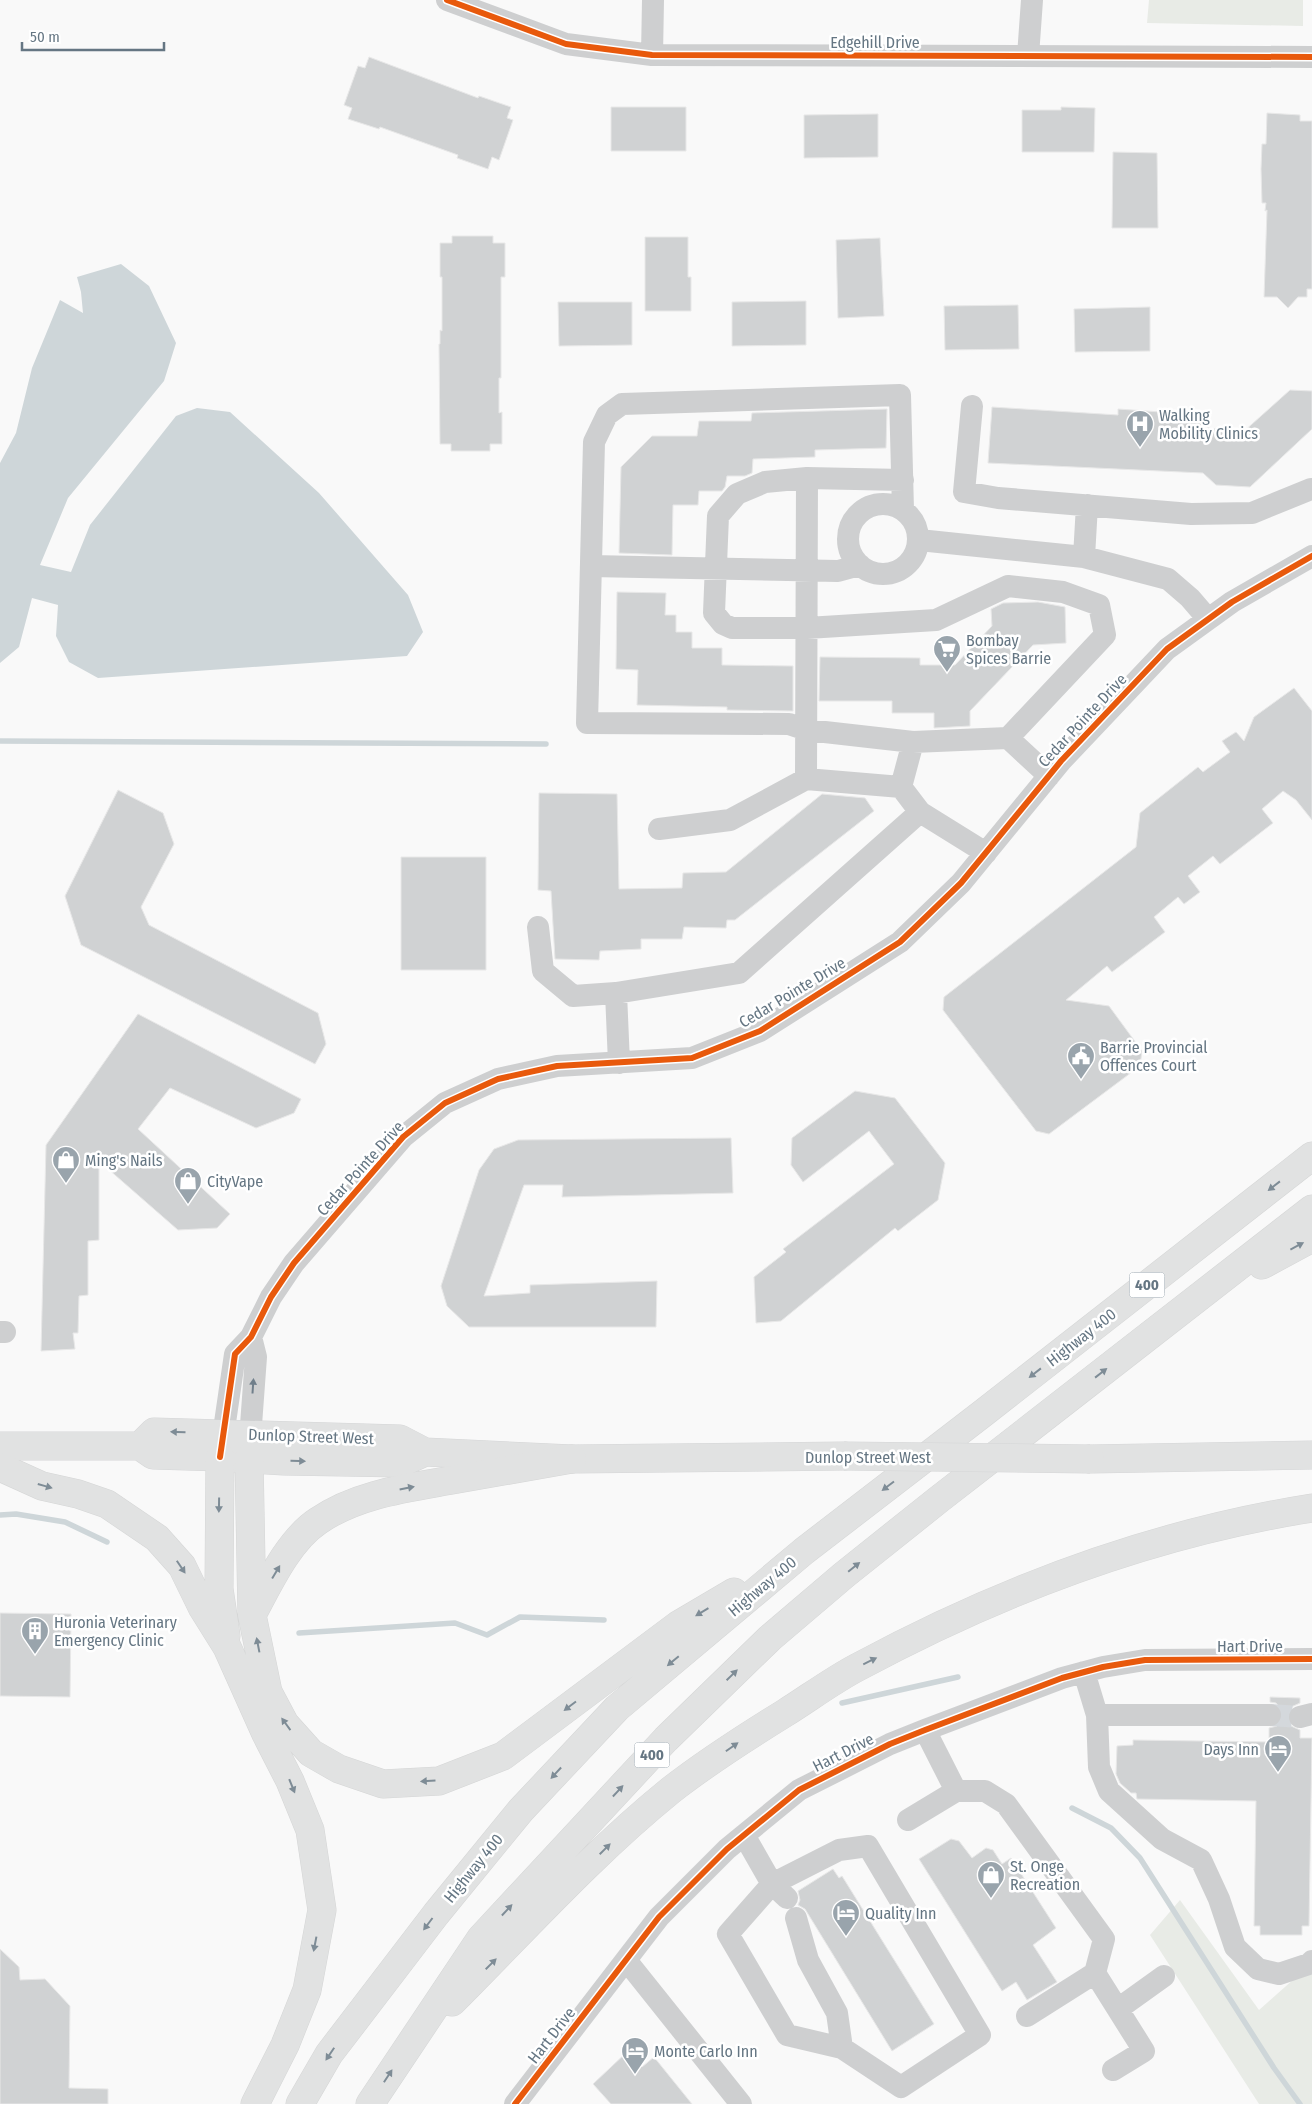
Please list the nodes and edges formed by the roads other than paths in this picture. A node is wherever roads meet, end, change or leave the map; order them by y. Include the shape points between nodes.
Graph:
1 (447, 0) edge
2 (653, 0) edge
3 (1032, 0) edge
4 (652, 55) junction
5 (1028, 56) junction
6 (1312, 57) edge
7 (972, 406) dead end
8 (807, 478) junction
9 (903, 480) junction
10 (1312, 490) edge
11 (1087, 506) junction
12 (903, 510) junction
13 (918, 540) junction
14 (1312, 556) edge
15 (1084, 557) junction
16 (860, 565) junction
17 (591, 566) junction
18 (716, 568) junction
19 (807, 570) junction
20 (1208, 620) junction
21 (807, 628) junction
22 (807, 730) junction
23 (1008, 738) junction
24 (914, 742) junction
25 (1049, 776) junction
26 (806, 779) junction
27 (901, 788) junction
28 (920, 812) junction
29 (659, 829) dead end
30 (986, 853) junction
31 (538, 927) dead end
32 (616, 993) junction
33 (620, 1063) junction
34 (1312, 1156) edge
35 (1312, 1209) edge
36 (1312, 1238) edge
37 (1192, 1302) junction
38 (251, 1337) junction
39 (221, 1445) junction
40 (0, 1446) edge
41 (250, 1446) junction
42 (1312, 1456) edge
43 (572, 1459) junction
44 (0, 1467) edge
45 (1312, 1508) edge
46 (804, 1551) junction
47 (252, 1615) junction
48 (227, 1647) junction
49 (1312, 1659) edge
50 (1084, 1672) junction
51 (1097, 1715) junction
52 (1270, 1715) tunnel mouth
53 (926, 1730) junction
54 (956, 1791) junction
55 (908, 1820) dead end
56 (744, 1835) junction
57 (779, 1891) junction
58 (796, 1918) dead end
59 (626, 1960) junction
60 (1312, 1961) edge
61 (1095, 1973) junction
62 (1164, 1976) dead end
63 (1118, 2009) junction
64 (1027, 2016) dead end
65 (407, 2048) junction
66 (842, 2048) junction
67 (1113, 2070) dead end
68 (255, 2104) edge
69 (300, 2104) edge
70 (370, 2104) edge
71 (515, 2104) edge
72 (741, 2104) edge

1 - 4 street, Edgehill Drive via 566,44
2 - 4 street
3 - 5 street
4 - 5 street, Edgehill Drive
5 - 6 street, Edgehill Drive
7 - 11 street via 964,492
8 - 9 street
8 - 18 street via 765,482 737,494 718,516
8 - 19 street
9 - 12 street
9 - 17 street via 900,395 622,404 607,415 594,442
10 - 11 street via 1252,513 1191,514
11 - 15 street
12 - 13 street via 917,529
12 - 16 street via 880,504 859,513 850,528 848,545
13 - 15 street
13 - 16 street via 911,561 902,569 880,574 869,572
14 - 20 street, Cedar Pointe Drive via 1232,602
15 - 20 street via 1168,579
16 - 19 street via 838,571
17 - 18 street
17 - 22 street via 587,723 789,724
18 - 19 street
18 - 21 street via 714,613 723,624 732,628
19 - 21 street
20 - 25 street, Cedar Pointe Drive via 1167,649
21 - 22 street
21 - 23 street via 936,620 1008,586 1063,592 1099,605 1105,635
22 - 24 street
22 - 26 street
23 - 24 street
23 - 25 street
24 - 27 street
25 - 30 street, Cedar Pointe Drive
26 - 27 street
26 - 29 street via 730,820
27 - 28 street
28 - 30 street
28 - 32 street via 738,973
30 - 33 street, Cedar Pointe Drive via 962,883 900,942 760,1031 692,1058
31 - 32 street via 543,971 573,996
32 - 33 street
33 - 38 street, Cedar Pointe Drive via 557,1066 498,1079 446,1103 403,1137 294,1263 270,1297
34 -> 46 main road, Highway 400 / 400
35 - 37 main road, 400
37 -> 36 main road
65 -> 37 main road, 400 via 481,1938 666,1739 763,1645 844,1575
38 - 39 street, Cedar Pointe Drive via 235,1354
41 -> 38 street via 256,1357
39 - 40 main road, Dunlop Street West via 153,1455 140,1446
39 - 41 main road, Dunlop Street West
39 -> 48 main road via 219,1589
41 - 43 main road, Dunlop Street West via 284,1461 401,1463 425,1452
41 - 47 main road
42 - 43 main road, Dunlop Street West, bridge
47 -> 43 main road via 291,1548 317,1521 356,1501
44 -> 48 main road via 42,1486 107,1504 157,1538 182,1566
65 -> 45 main road via 612,1842 672,1790 737,1743 857,1668 976,1609 1074,1570 1192,1534 1258,1517
46 -> 47 main road via 678,1625 503,1756 439,1781 383,1784 339,1770 312,1753 285,1724 268,1692
46 -> 69 main road, Highway 400 / 400 via 617,1708 521,1810 329,2054
48 -> 68 main road via 310,1830 322,1910 307,1990 285,2045
49 - 50 street, Hart Drive via 1145,1660
50 - 51 street
50 - 53 street, Hart Drive
51 - 52 street
51 - 60 street via 1099,1768 1109,1790 1162,1839 1201,1860 1220,1899 1235,1947 1258,1969 1279,1974
53 - 54 street
53 - 56 street, Hart Drive via 890,1744 799,1790
54 - 55 street
54 - 61 street via 986,1791 1006,1804 1104,1939
56 - 57 street
56 - 59 street, Hart Drive via 659,1917
57 - 66 street via 728,1934 787,2035
57 - 66 street via 839,1850 868,1846 980,2035 902,2087
58 - 66 street via 808,1960 837,2013
59 - 71 street, Hart Drive
59 - 72 street
61 - 63 street
61 - 64 street
62 - 63 street
63 - 67 street via 1144,2051
70 -> 65 main road, 400

